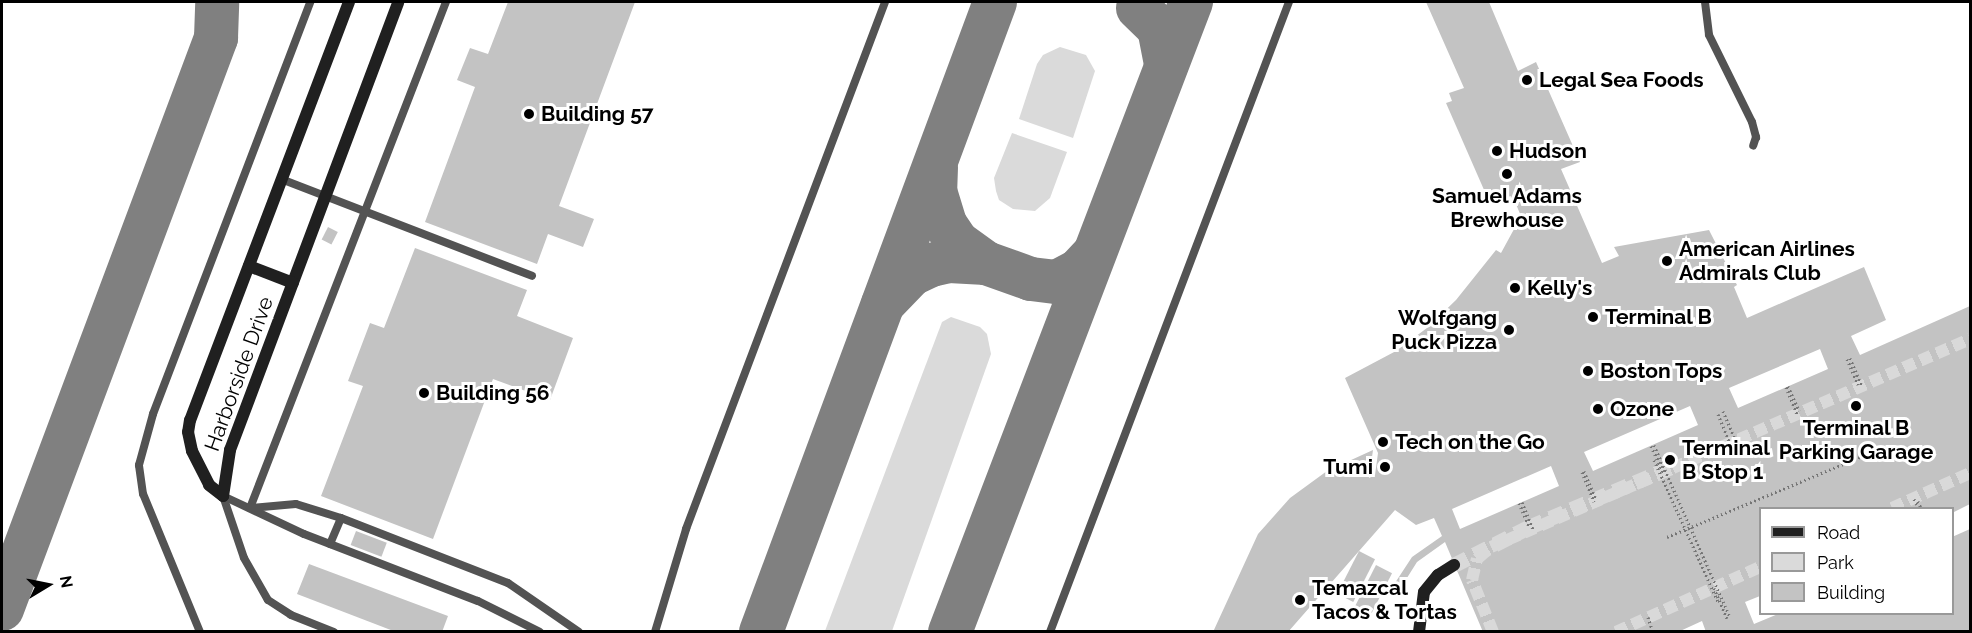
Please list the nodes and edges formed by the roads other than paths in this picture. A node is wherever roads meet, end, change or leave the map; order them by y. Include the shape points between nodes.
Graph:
1 (310, 2) edge
2 (349, 2) edge
3 (399, 2) edge
4 (446, 2) edge
5 (885, 2) edge
6 (1289, 2) edge
7 (1705, 2) edge
8 (1753, 146) dead end
9 (281, 179) junction
10 (325, 196) junction
11 (365, 211) junction
12 (249, 266) junction
13 (532, 276) dead end
14 (292, 283) junction
15 (223, 496) junction
16 (250, 508) junction
17 (340, 518) junction
18 (330, 544) junction
19 (1454, 564) tunnel mouth
20 (317, 628) edge
21 (200, 632) edge
22 (334, 632) edge
23 (540, 632) edge
24 (579, 632) edge
25 (655, 632) edge
26 (1050, 632) edge
27 (1419, 632) edge

1 - 21 lane via 153,414 139,465 143,494
2 - 9 street, Harborside Drive
3 - 10 street, Harborside Drive
4 - 11 lane
5 - 25 lane via 686,529
6 - 26 lane
7 - 8 lane via 1709,36 1752,122 1756,136
9 - 10 lane
9 - 12 street, Harborside Drive
10 - 11 lane
10 - 14 street, Harborside Drive
11 - 13 lane
11 - 16 lane
12 - 14 street
12 - 15 street, Harborside Drive via 188,432 203,477
14 - 15 street, Harborside Drive via 230,450
15 - 16 lane
15 - 20 lane via 258,588 278,608
16 - 17 lane via 296,504
16 - 18 lane
17 - 18 lane
17 - 24 lane via 508,584
18 - 23 lane via 478,601
19 - 27 street via 1424,592 1419,603
20 - 22 lane

